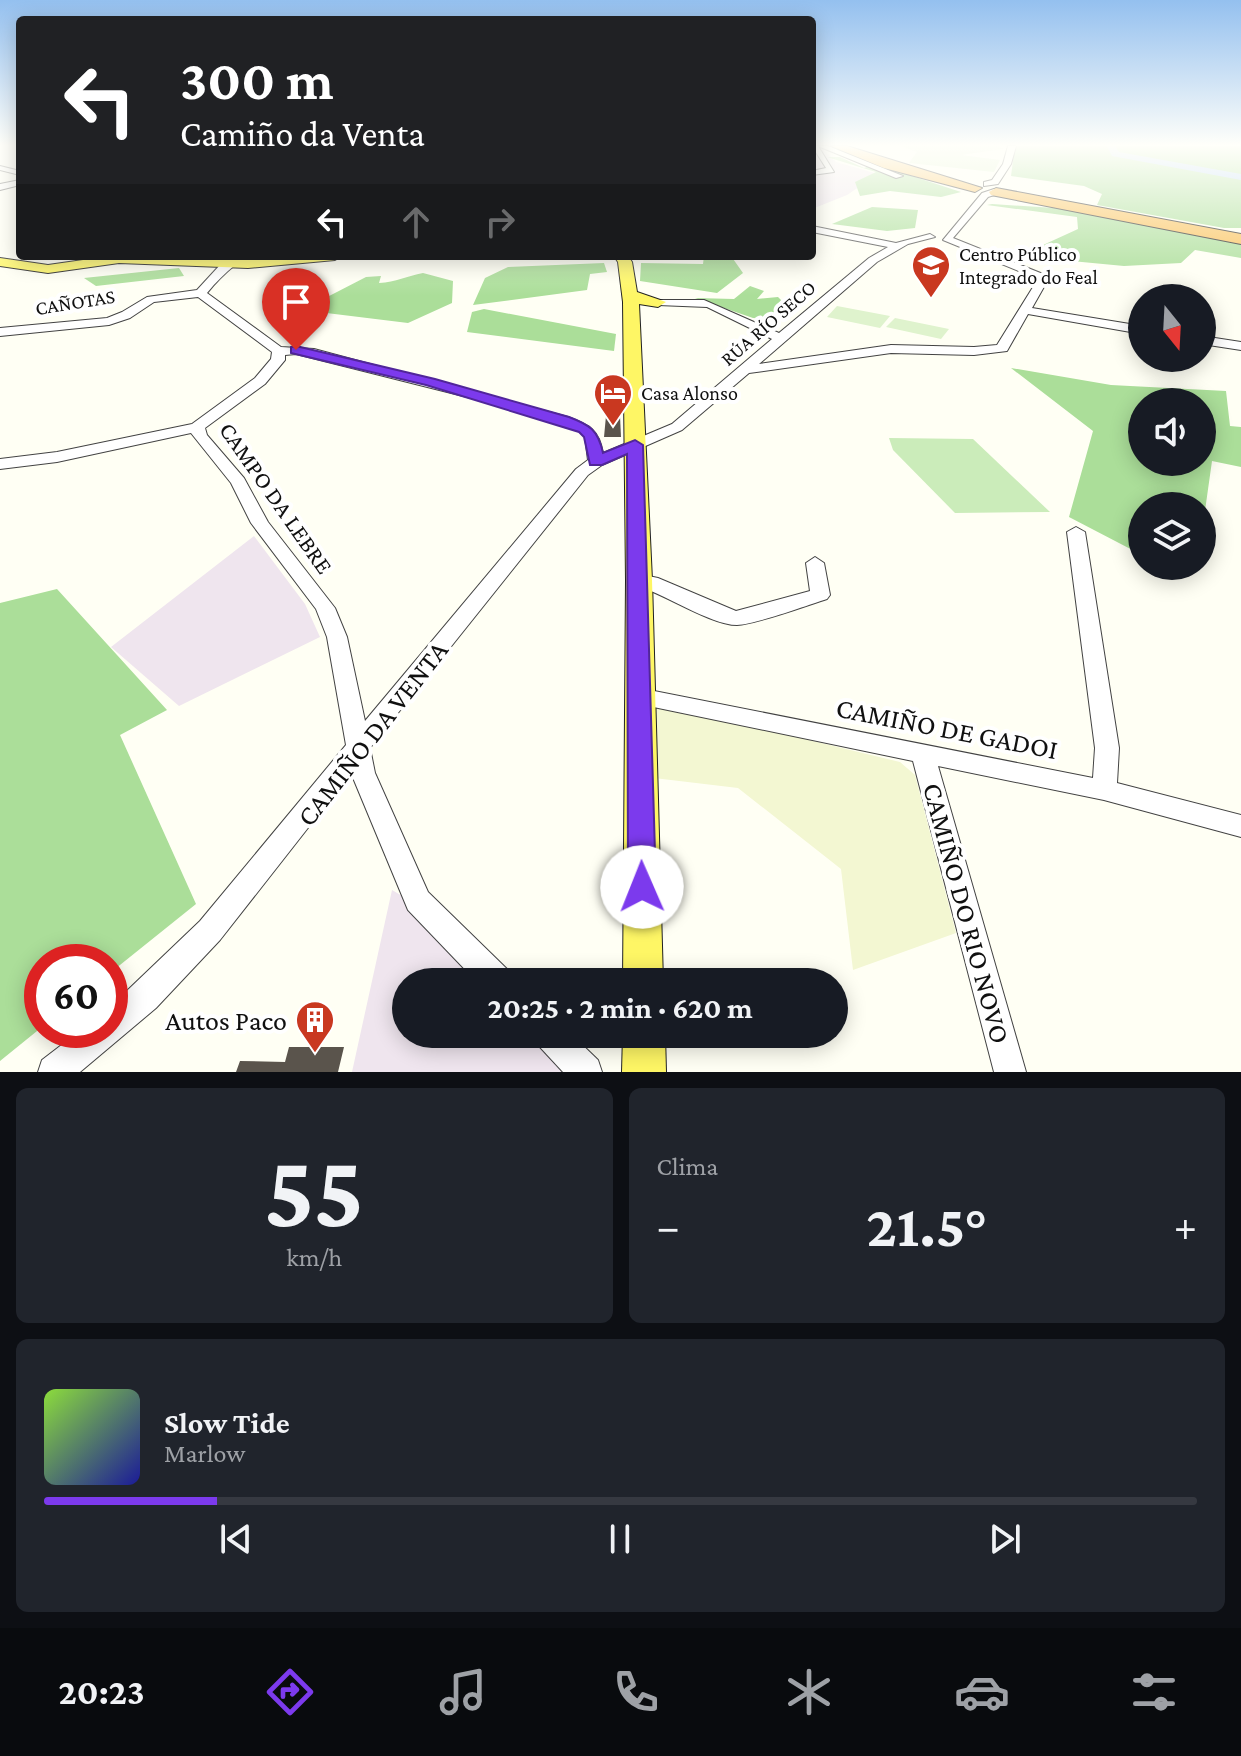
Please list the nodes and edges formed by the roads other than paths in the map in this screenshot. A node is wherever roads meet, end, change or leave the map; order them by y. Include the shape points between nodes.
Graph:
1 (984, 196) edge
2 (1030, 196) edge
3 (816, 230) edge
4 (889, 233) dead end
5 (942, 237) junction
6 (1241, 238) edge
7 (874, 242) junction
8 (896, 246) junction
9 (112, 260) edge
10 (186, 260) edge
11 (288, 260) edge
12 (626, 260) edge
13 (0, 262) edge
14 (230, 265) junction
15 (200, 293) junction
16 (637, 302) junction
17 (1023, 310) junction
18 (1128, 328) edge
19 (0, 332) edge
20 (785, 335) junction
21 (1216, 342) edge
22 (1241, 346) edge
23 (278, 351) junction
24 (745, 369) junction
25 (197, 427) junction
26 (635, 445) junction
27 (596, 462) junction
28 (0, 464) edge
29 (1076, 532) dead end
30 (815, 563) dead end
31 (639, 580) junction
32 (639, 696) junction
33 (357, 748) junction
34 (923, 754) junction
35 (1104, 790) junction
36 (1241, 826) edge
37 (484, 968) edge
38 (643, 968) edge
39 (128, 1013) edge
40 (83, 1048) edge
41 (563, 1048) edge
42 (644, 1048) edge
43 (54, 1072) edge
44 (586, 1072) edge
45 (644, 1072) edge
46 (1010, 1072) edge

1 - 5 street via 961,224
2 - 6 highway
3 - 7 street
4 - 7 street
5 - 8 street, RÚA RÍO SECO
5 - 17 street via 1044,278
7 - 8 street
8 - 20 street, RÚA RÍO SECO
9 - 13 main road via 48,269
10 - 14 main road
11 - 14 main road
12 - 16 main road
14 - 15 street
15 - 19 street, CAÑOTAS via 151,299 109,321
15 - 23 street
16 - 20 street via 700,302
16 - 26 main road
17 - 18 street
17 - 24 street via 1002,348 892,348
20 - 24 street, RÚA RÍO SECO
21 - 22 street
23 - 25 street, CAMPO DA LEBRE via 278,360 260,381
23 - 27 street via 314,353 563,420 592,436
24 - 26 street, RÚA RÍO SECO via 677,427
25 - 28 street
25 - 33 street, CAMPO DA LEBRE via 325,608 337,637
26 - 27 street, CAMIÑO DA VENTA
26 - 31 main road
27 - 33 street, CAMIÑO DA VENTA via 582,472
29 - 35 street via 1107,748
30 - 31 street via 820,595 736,618
31 - 32 main road
32 - 34 street, CAMIÑO DE GADOI
32 - 38 main road
33 - 37 street, CAMPO DA LEBRE via 418,901
33 - 39 street, CAMIÑO DA VENTA via 247,892
34 - 35 street, CAMIÑO DE GADOI
34 - 46 street, CAMIÑO DO RIO NOVO
35 - 36 street, CAMIÑO DE GADOI
40 - 43 street, CAMIÑO DA VENTA
41 - 44 street
42 - 45 main road

